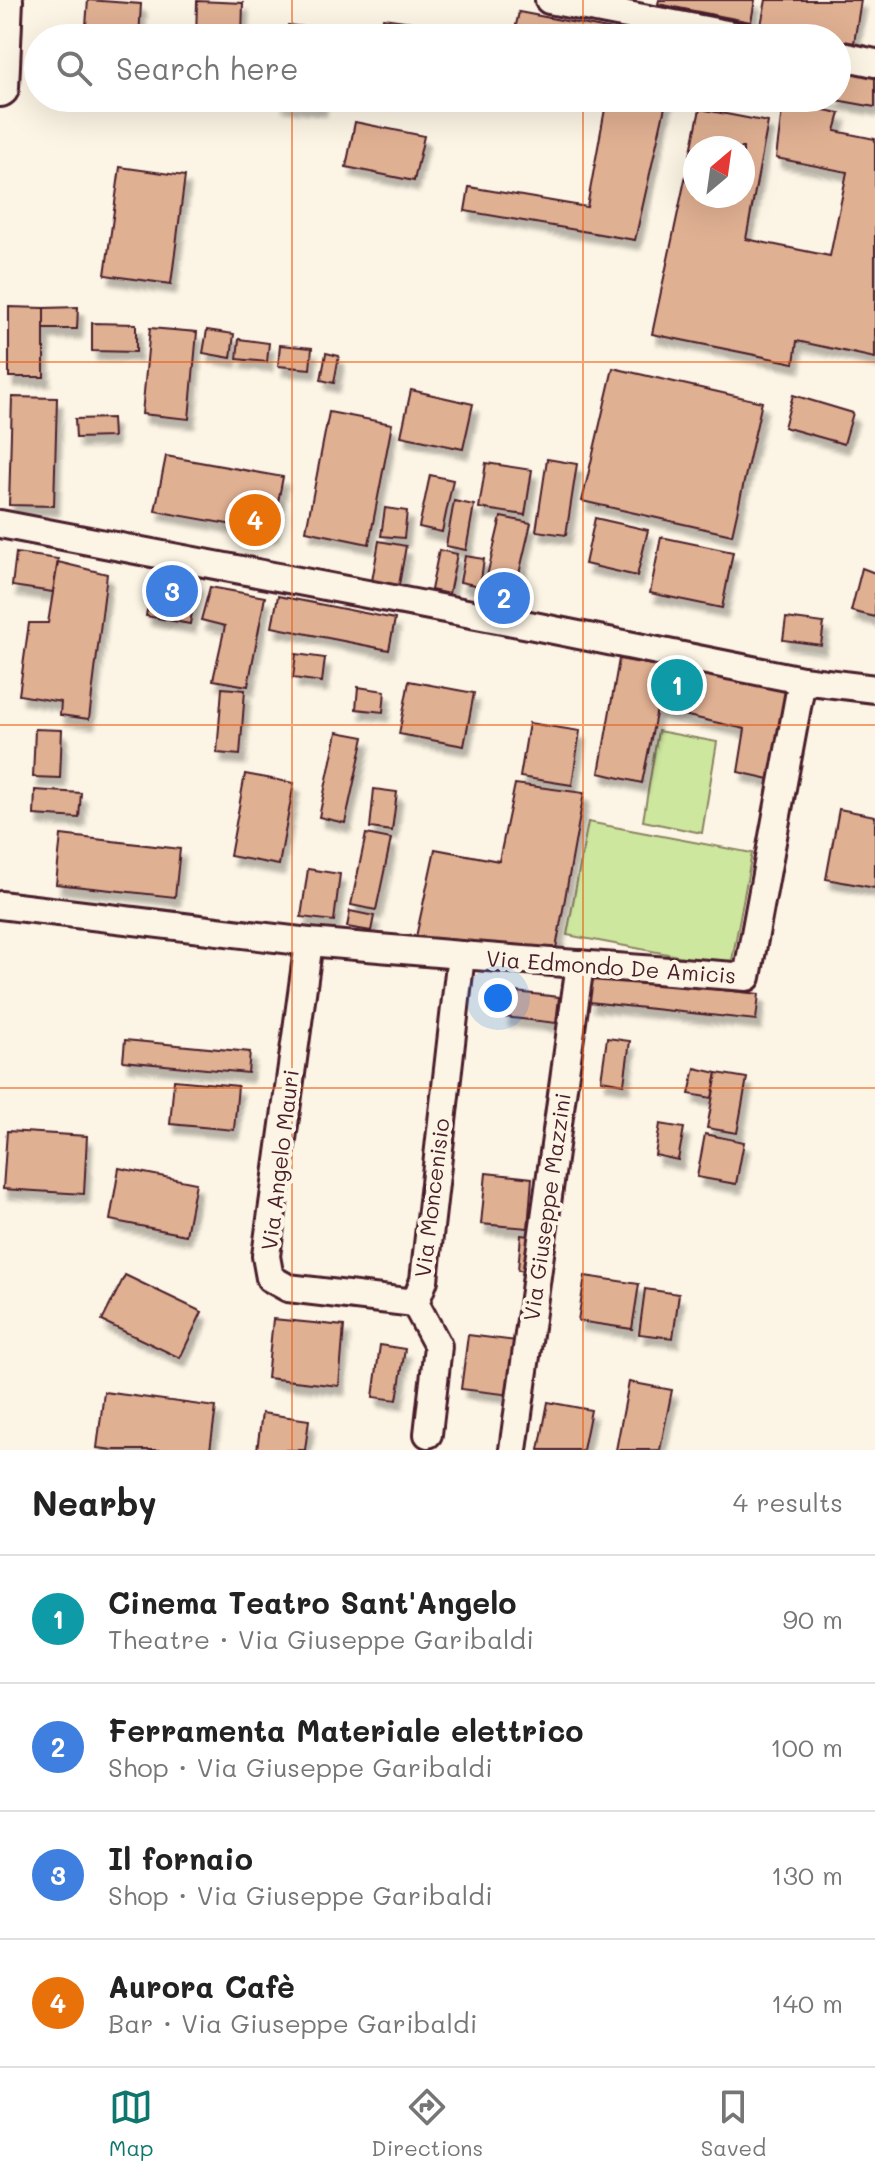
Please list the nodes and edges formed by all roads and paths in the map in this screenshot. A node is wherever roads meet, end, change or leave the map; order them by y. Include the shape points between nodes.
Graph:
1 (4, 0) edge
2 (549, 0) edge
3 (674, 24) edge
4 (851, 58) edge
5 (875, 63) edge
6 (0, 88) edge
7 (0, 524) edge
8 (802, 680) junction
9 (875, 689) edge
10 (0, 905) edge
11 (309, 942) junction
12 (461, 955) junction
13 (580, 964) junction
14 (415, 1303) junction
15 (428, 1434) dead end
16 (513, 1450) edge

1 - 6 main road
2 - 3 street
4 - 5 street
7 - 8 street
8 - 9 street
8 - 13 street, Via Edmondo De Amicis via 747,977
10 - 11 street
11 - 12 street
11 - 14 street, Via Angelo Mauri via 266,1256 270,1278 288,1288
12 - 13 street, Via Edmondo De Amicis
12 - 14 street, Via Moncenisio via 424,1280
13 - 16 street, Via Giuseppe Mazzini
14 - 15 street, Via Moncenisio via 438,1346

